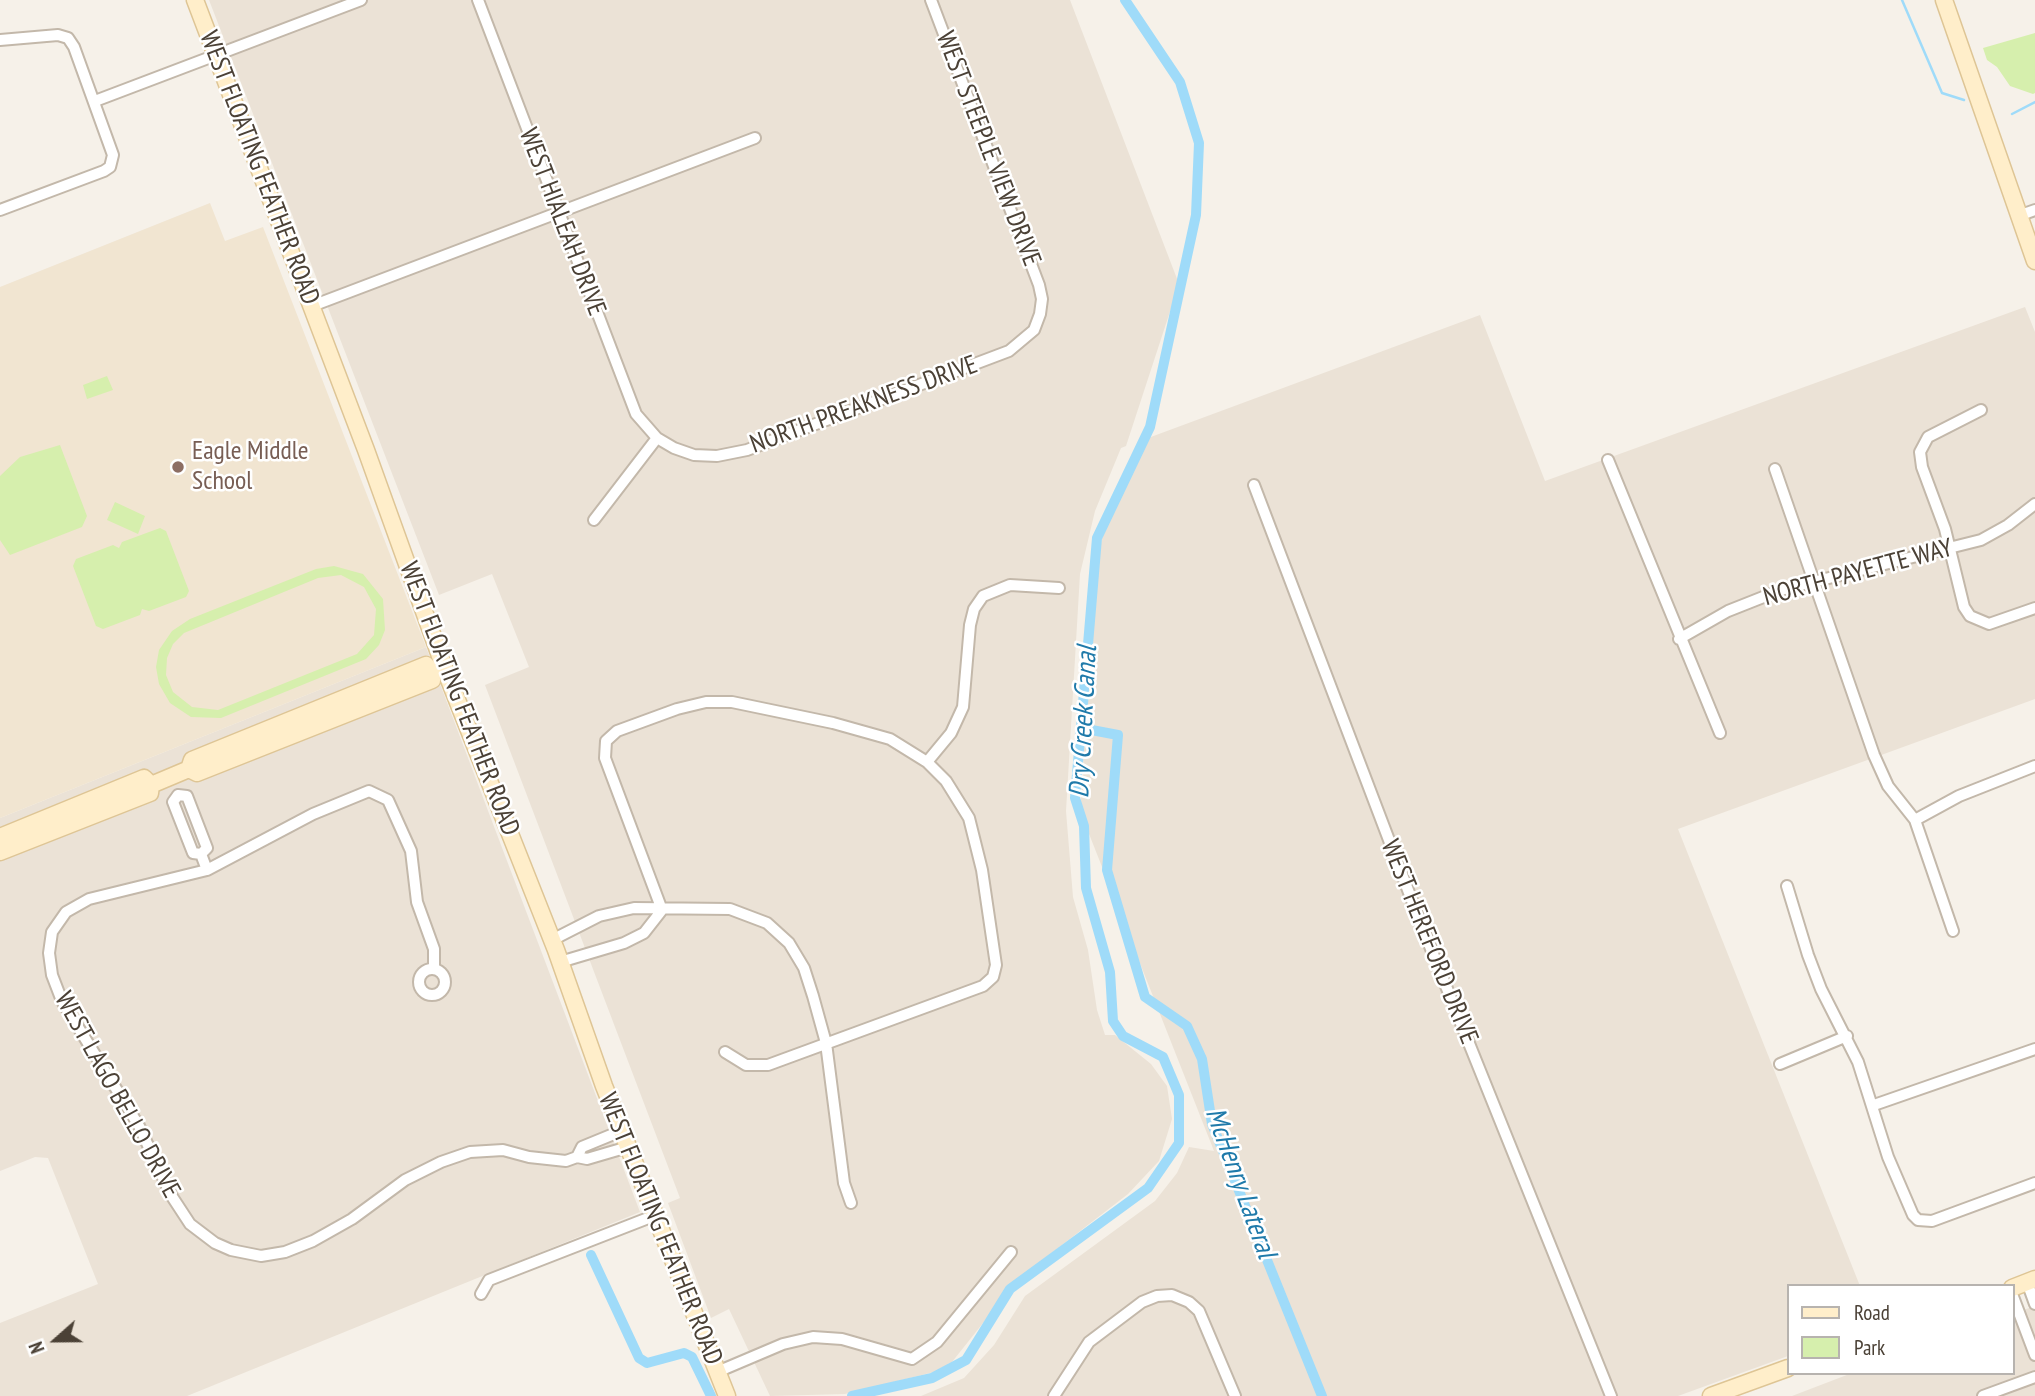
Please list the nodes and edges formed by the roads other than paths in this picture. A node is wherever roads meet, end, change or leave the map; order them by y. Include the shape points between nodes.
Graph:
1 (195, 0) edge
2 (361, 0) edge
3 (478, 0) edge
4 (932, 0) edge
5 (1944, 0) edge
6 (0, 40) edge
7 (216, 55) junction
8 (95, 101) junction
9 (755, 138) dead end
10 (0, 210) edge
11 (2035, 210) edge
12 (558, 213) junction
13 (2018, 216) junction
14 (2035, 261) edge
15 (1042, 299) joint
16 (312, 306) junction
17 (1981, 410) dead end
18 (657, 438) junction
19 (1608, 460) dead end
20 (1775, 469) dead end
21 (1254, 485) dead end
22 (2035, 504) edge
23 (594, 520) dead end
24 (1951, 549) junction
25 (1815, 581) junction
26 (1059, 588) dead end
27 (2035, 608) edge
28 (1679, 639) junction
29 (438, 670) junction
30 (1720, 733) dead end
31 (927, 762) junction
32 (2034, 769) edge
33 (171, 776) junction
34 (151, 785) junction
35 (1915, 820) junction
36 (0, 837) edge
37 (0, 852) edge
38 (207, 870) junction
39 (1787, 886) dead end
40 (662, 910) junction
41 (1953, 931) dead end
42 (552, 940) junction
43 (560, 962) junction
44 (434, 968) dead end
45 (1847, 1036) junction
46 (826, 1043) junction
47 (2035, 1049) edge
48 (725, 1052) dead end
49 (1780, 1064) dead end
50 (1874, 1105) junction
51 (624, 1139) junction
52 (577, 1157) junction
53 (2035, 1183) edge
54 (851, 1203) dead end
55 (656, 1215) junction
56 (1011, 1252) dead end
57 (2025, 1283) edge
58 (481, 1294) dead end
59 (2014, 1299) edge
60 (2035, 1304) edge
61 (2035, 1355) edge
62 (1786, 1369) edge
63 (717, 1372) junction
64 (2035, 1377) edge
65 (727, 1396) edge
66 (1054, 1396) edge
67 (1235, 1396) edge
68 (1611, 1396) edge
69 (1711, 1396) edge
70 (1983, 1396) edge

1 - 7 main road, WEST FLOATING FEATHER ROAD
2 - 7 street
3 - 12 street, WEST HIALEAH DRIVE
4 - 15 street, WEST STEEPLE VIEW DRIVE
5 - 13 main road
6 - 8 street via 58,34 68,38
7 - 8 street
7 - 16 main road, WEST FLOATING FEATHER ROAD
8 - 10 street via 112,148 112,161 104,171
9 - 12 street
11 - 13 street
12 - 16 street
12 - 18 street, WEST HIALEAH DRIVE via 627,396
13 - 14 main road
15 - 18 street, NORTH PREAKNESS DRIVE via 1034,330 1009,351 747,450 694,455
16 - 29 main road, WEST FLOATING FEATHER ROAD
17 - 24 street via 1928,437 1920,452
18 - 23 street
19 - 28 street
20 - 25 street
21 - 68 street, WEST HEREFORD DRIVE via 1419,919
22 - 24 street, NORTH PAYETTE WAY via 1990,535
24 - 25 street, NORTH PAYETTE WAY
24 - 27 street via 1970,616 1989,624
25 - 28 street, NORTH PAYETTE WAY via 1754,599
25 - 35 street via 1874,755 1888,786
26 - 31 street via 1010,585 983,596 970,625 963,706 951,733
28 - 30 street
29 - 33 main road via 426,665 192,760 189,769
29 - 42 main road, WEST FLOATING FEATHER ROAD
31 - 40 street via 890,739 732,702 677,709 617,731 606,741 605,758
31 - 46 street via 946,781 969,818 988,911 996,965 993,977 983,986
32 - 35 street via 1959,796
33 - 34 main road
33 - 38 street via 178,795 187,796 207,848 201,854
34 - 36 main road via 144,778
34 - 37 main road via 150,793
35 - 41 street
38 - 44 street via 359,793 380,794 394,808 414,859 415,894 434,949
38 - 52 street, WEST LAGO BELLO DRIVE via 89,899 66,912 52,932 49,953 52,975 75,1027 139,1126 190,1224 215,1243 261,1256 285,1252 352,1219 405,1180 441,1161 470,1152 503,1150 566,1161
39 - 45 street via 1821,989
40 - 42 street via 634,908 599,916
40 - 43 street via 645,933
40 - 46 street via 730,909 767,923 789,943 804,968
42 - 43 main road, WEST FLOATING FEATHER ROAD
43 - 51 main road, WEST FLOATING FEATHER ROAD
45 - 49 street
45 - 50 street
46 - 48 street via 768,1065 746,1065
46 - 54 street via 844,1183
47 - 50 street
50 - 53 street via 1903,1196 1918,1220 1932,1221
51 - 52 street via 587,1159
51 - 52 street via 582,1147
51 - 55 main road, WEST FLOATING FEATHER ROAD
55 - 58 street via 489,1280
55 - 63 main road, WEST FLOATING FEATHER ROAD
56 - 63 street via 945,1333 912,1359 842,1339 813,1336
57 - 60 street
59 - 61 street
62 - 69 main road
63 - 65 main road, WEST FLOATING FEATHER ROAD
64 - 70 street
66 - 67 street via 1089,1342 1142,1302 1172,1295 1199,1311

